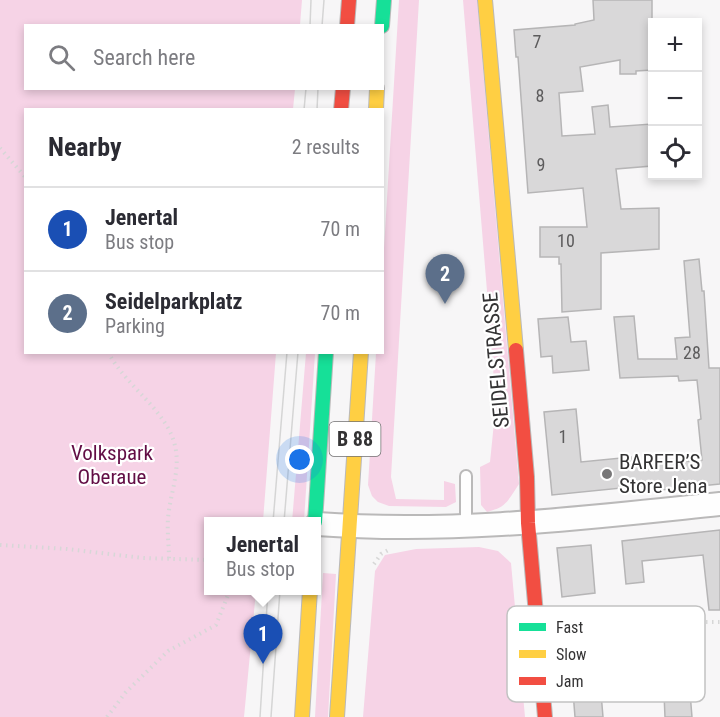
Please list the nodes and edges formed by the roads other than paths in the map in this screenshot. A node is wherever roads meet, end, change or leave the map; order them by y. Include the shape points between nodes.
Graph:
1 (349, 0) edge
2 (384, 0) edge
3 (485, 0) edge
4 (347, 24) edge
5 (382, 24) edge
6 (343, 90) edge
7 (377, 90) edge
8 (341, 108) edge
9 (376, 108) edge
10 (326, 354) edge
11 (361, 354) edge
12 (466, 476) dead end
13 (720, 504) edge
14 (316, 517) edge
15 (321, 523) edge
16 (528, 523) junction
17 (350, 526) junction
18 (466, 527) junction
19 (310, 595) edge
20 (535, 606) edge
21 (544, 702) edge
22 (302, 717) edge
23 (337, 717) edge
24 (545, 717) edge

1 - 4 main road
2 - 5 main road
3 - 16 main road, SEIDELSTRASSE
6 - 8 main road
7 - 9 main road
10 - 14 main road, B 88
11 - 17 main road, B 88
12 - 18 lane
13 - 16 street
15 - 17 street
16 - 18 street
16 - 20 main road, SEIDELSTRASSE
17 - 18 street
17 - 23 main road, B 88
19 - 22 main road
21 - 24 main road, SEIDELSTRASSE

